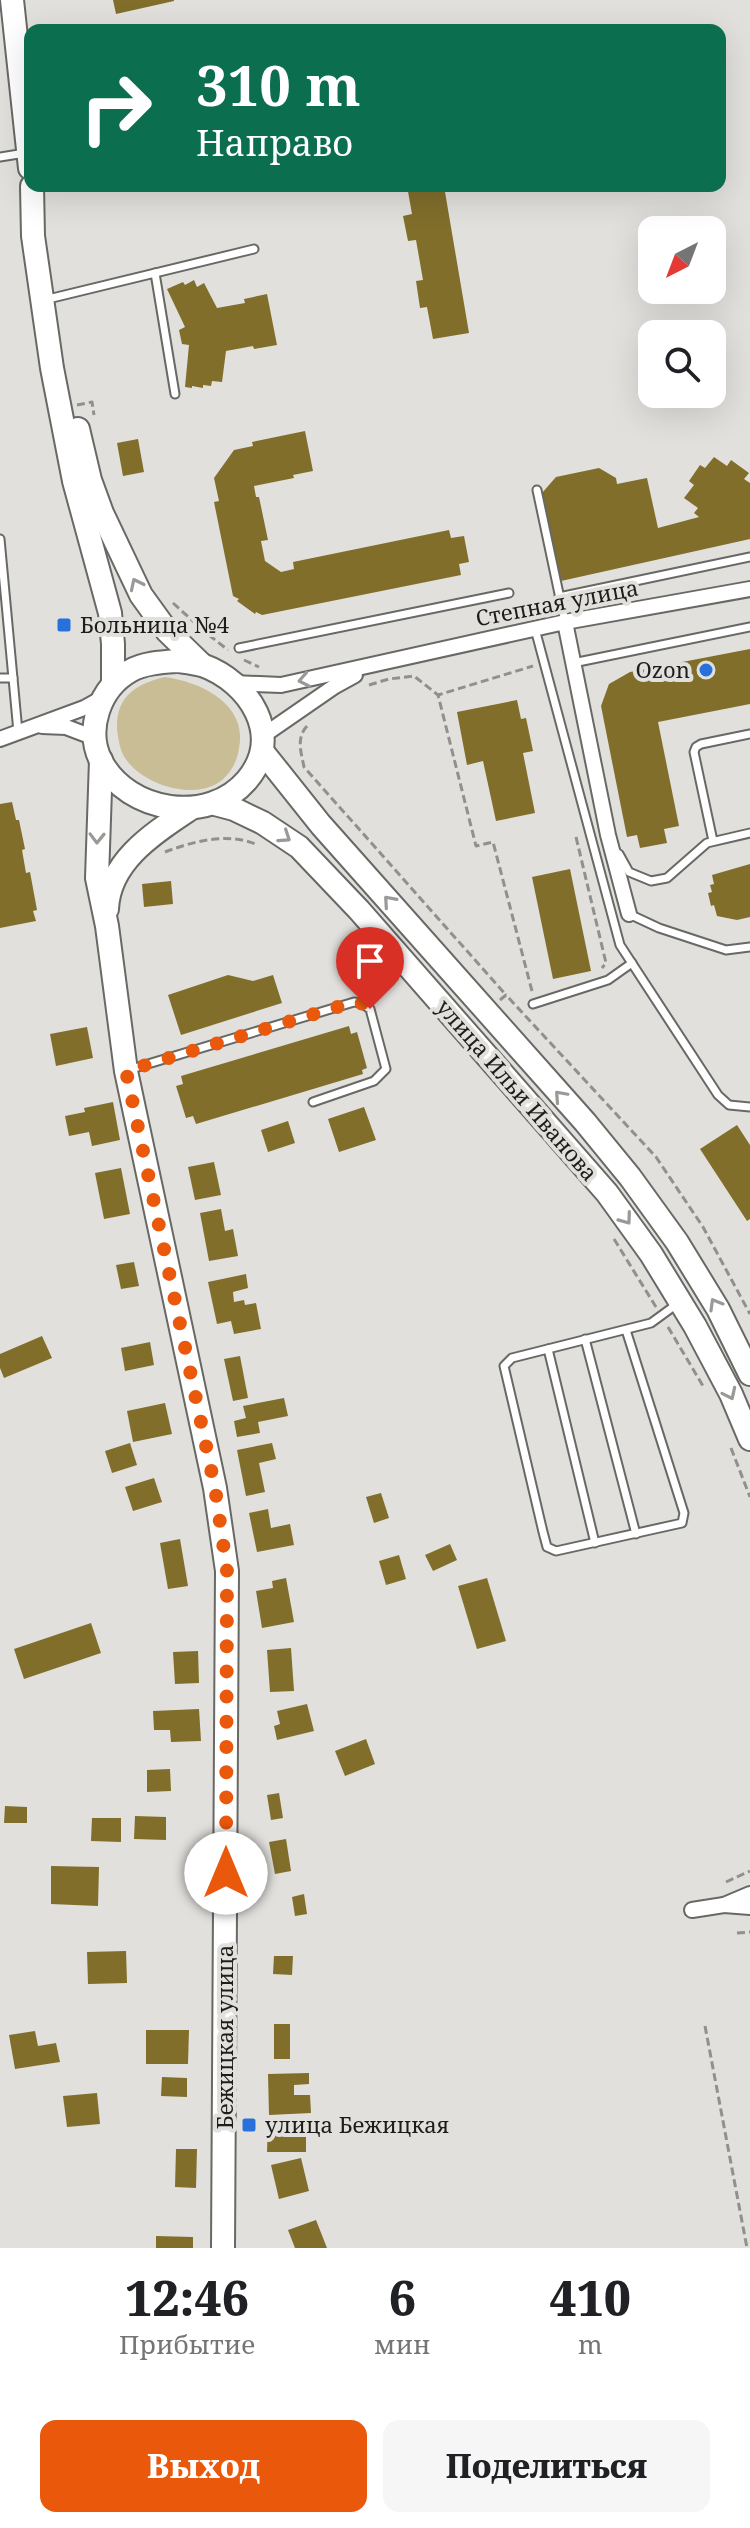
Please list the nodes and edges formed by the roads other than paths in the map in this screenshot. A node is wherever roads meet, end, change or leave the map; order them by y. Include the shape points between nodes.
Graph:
1 (12, 0) edge
2 (24, 105) edge
3 (24, 150) edge
4 (0, 157) edge
5 (33, 193) edge
6 (254, 249) dead end
7 (155, 273) junction
8 (49, 299) junction
9 (175, 394) dead end
10 (537, 490) dead end
11 (0, 539) edge
12 (750, 557) edge
13 (750, 589) edge
14 (509, 593) dead end
15 (559, 597) junction
16 (565, 622) junction
17 (750, 627) edge
18 (534, 628) junction
19 (239, 648) dead end
20 (573, 663) junction
21 (378, 664) junction
22 (202, 665) junction
23 (0, 678) edge
24 (13, 678) junction
25 (233, 683) junction
26 (108, 691) junction
27 (38, 725) junction
28 (18, 733) junction
29 (750, 734) edge
30 (0, 739) edge
31 (263, 743) junction
32 (98, 749) junction
33 (215, 804) junction
34 (190, 809) junction
35 (750, 833) edge
36 (608, 835) junction
37 (713, 841) junction
38 (629, 914) joint
39 (107, 926) junction
40 (750, 947) edge
41 (632, 963) junction
42 (533, 1004) dead end
43 (126, 1071) junction
44 (313, 1102) dead end
45 (750, 1107) edge
46 (681, 1301) junction
47 (626, 1330) junction
48 (585, 1339) junction
49 (548, 1349) junction
50 (750, 1374) edge
51 (750, 1439) edge
52 (636, 1534) junction
53 (595, 1543) junction
54 (750, 1894) edge
55 (724, 1905) junction
56 (750, 1907) edge
57 (692, 1910) dead end
58 (223, 2248) edge

1 - 2 main road
3 - 4 lane
5 - 8 main road via 45,235
6 - 7 lane
7 - 8 lane
7 - 9 lane
22 -> 8 main road via 167,631 141,595 102,513
8 - 26 main road via 62,427 110,613
10 - 15 lane
11 - 24 lane
12 - 15 lane
13 - 16 street, Степная улица
14 - 19 lane
15 - 16 lane
16 - 18 street, Степная улица
16 - 20 street
17 - 20 lane
18 - 21 street, Степная улица
18 - 41 lane via 620,945
20 - 36 street
21 -> 25 street, Степная улица via 281,685
21 - 31 street via 335,686
22 - 25 main road
22 - 26 main road via 178,661 132,669
23 - 24 lane
24 - 28 lane
25 - 31 main road via 252,705
26 - 27 street via 84,708
26 - 32 main road via 95,721
27 - 28 street
27 - 32 street via 66,727
28 - 30 street
29 - 37 lane via 701,744 694,752
31 - 33 main road via 254,770 237,791
50 -> 31 main road, улица Ильи Иванова via 710,1296 630,1177 321,825
32 - 34 main road via 114,778 131,792 167,807
32 -> 39 main road via 97,878
33 - 34 main road
33 -> 46 main road, улица Ильи Иванова via 263,823 299,847 359,910 607,1193
34 - 39 main road via 135,849 119,868 108,898
35 - 37 lane
36 - 37 lane via 629,872 651,881 667,878
36 - 38 street
38 - 40 lane via 726,950
39 - 43 main road, Бежицкая улица
41 - 42 lane via 608,980
41 - 45 lane via 718,1095 729,1105
43 - 44 lane via 361,1003 370,1009 386,1069 374,1081
43 - 58 main road, Бежицкая улица via 215,1488 227,1571
46 - 47 lane via 651,1323
46 -> 51 main road, улица Ильи Иванова
47 - 48 lane
47 - 52 lane via 684,1513 682,1523
48 - 49 lane
48 - 52 lane
49 - 53 lane
49 - 53 lane via 512,1358 504,1366 543,1532 547,1547 556,1551
52 - 53 lane
54 - 55 street
55 - 56 street
55 - 57 street

